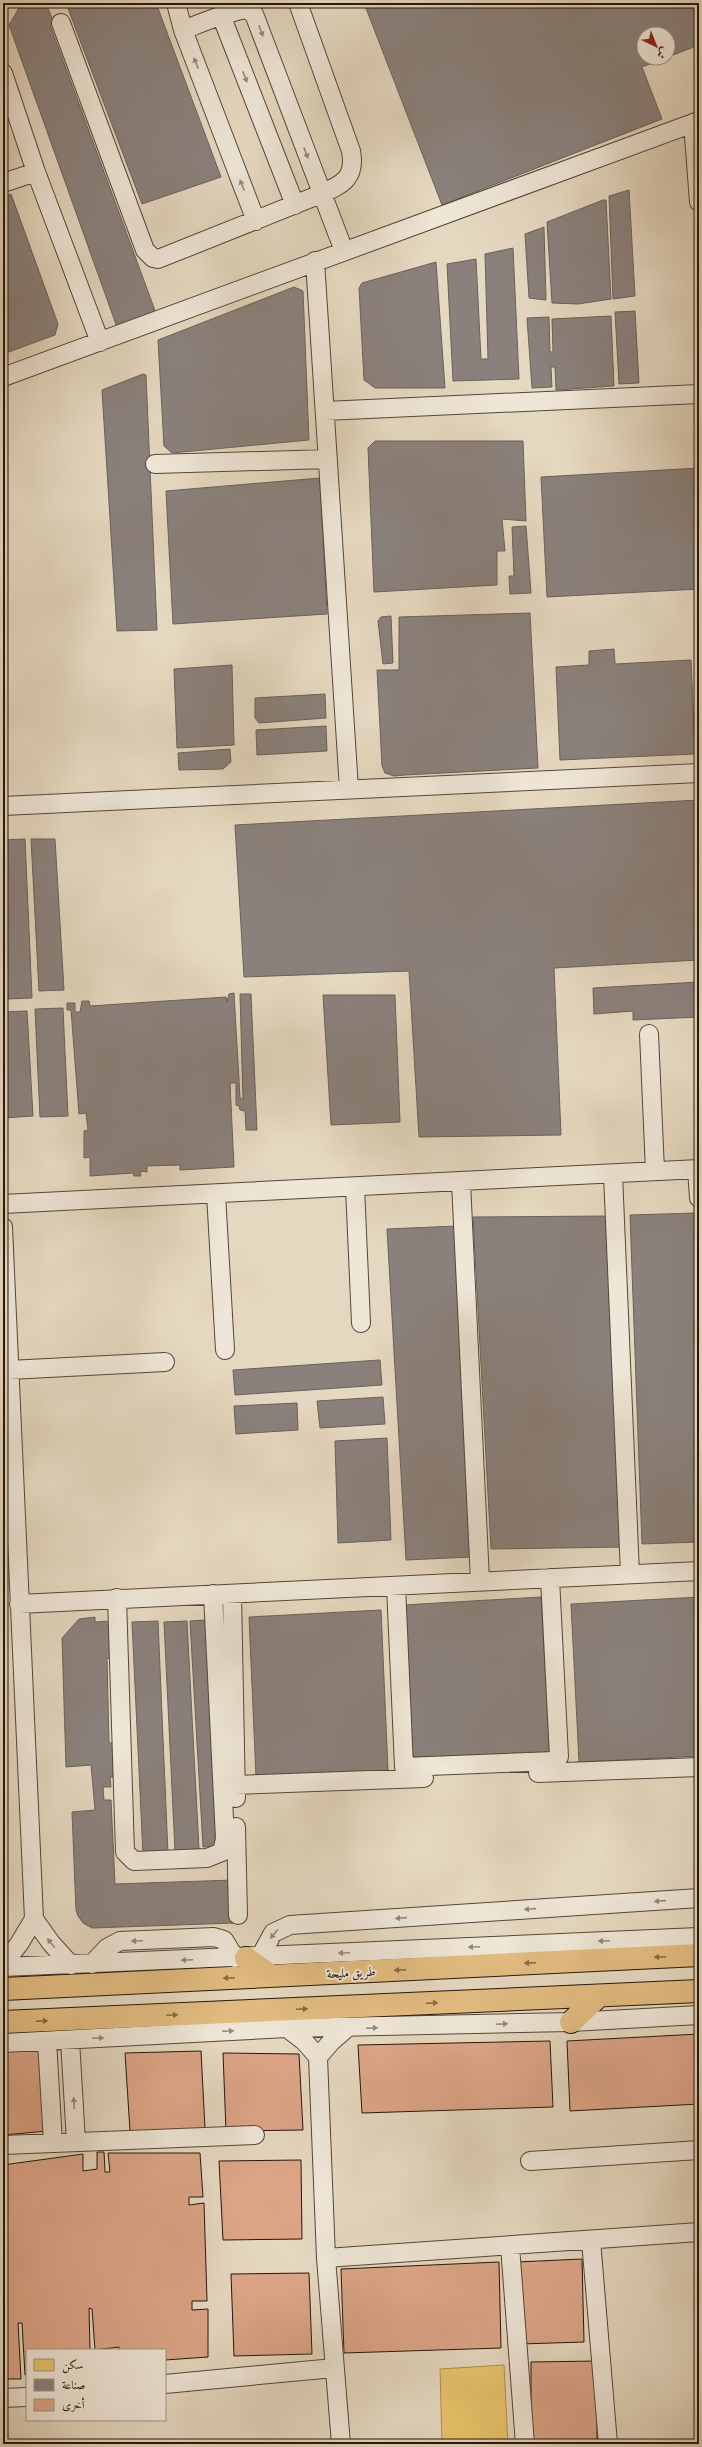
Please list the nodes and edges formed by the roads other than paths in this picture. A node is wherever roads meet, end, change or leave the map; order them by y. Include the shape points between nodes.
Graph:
1 (176, 3) edge
2 (298, 3) edge
3 (221, 15) junction
4 (61, 23) dead end
5 (183, 30) junction
6 (3, 73) edge
7 (696, 122) edge
8 (36, 172) junction
9 (3, 183) edge
10 (321, 194) junction
11 (699, 202) edge
12 (295, 205) junction
13 (256, 221) junction
14 (344, 251) junction
15 (315, 261) junction
16 (100, 342) junction
17 (3, 377) edge
18 (699, 394) edge
19 (324, 411) junction
20 (328, 459) junction
21 (155, 464) dead end
22 (699, 773) edge
23 (349, 789) junction
24 (3, 806) edge
25 (649, 1034) dead end
26 (698, 1169) edge
27 (655, 1171) junction
28 (613, 1174) junction
29 (461, 1182) junction
30 (355, 1187) junction
31 (216, 1194) junction
32 (699, 1198) edge
33 (3, 1204) edge
34 (3, 1227) edge
35 (361, 1323) dead end
36 (226, 1350) dead end
37 (165, 1362) dead end
38 (9, 1370) junction
39 (699, 1570) edge
40 (630, 1574) junction
41 (550, 1578) junction
42 (480, 1581) junction
43 (396, 1586) junction
44 (213, 1594) junction
45 (232, 1594) junction
46 (117, 1598) junction
47 (19, 1604) junction
48 (699, 1767) edge
49 (235, 1785) junction
50 (699, 1898) edge
51 (238, 1914) dead end
52 (34, 1919) junction
53 (699, 1937) edge
54 (699, 1955) edge
55 (247, 1957) junction
56 (71, 1965) junction
57 (3, 1966) edge
58 (271, 1976) junction
59 (3, 1990) edge
60 (699, 1990) edge
61 (599, 1996) junction
62 (699, 2015) edge
63 (3, 2022) edge
64 (571, 2022) junction
65 (287, 2028) junction
66 (347, 2028) junction
67 (70, 2040) junction
68 (47, 2041) junction
69 (3, 2043) edge
70 (318, 2057) junction
71 (256, 2135) dead end
72 (76, 2142) junction
73 (53, 2143) junction
74 (3, 2145) edge
75 (699, 2150) edge
76 (530, 2161) dead end
77 (699, 2232) edge
78 (591, 2240) junction
79 (510, 2246) junction
80 (326, 2258) junction
81 (334, 2368) junction
82 (166, 2384) edge
83 (26, 2397) edge
84 (3, 2398) edge
85 (341, 2444) edge
86 (525, 2444) edge
87 (608, 2444) edge

1 - 5 street
2 - 10 street via 353,161 347,179
3 - 5 street
3 -> 10 street via 246,9 254,14
3 -> 12 street
4 - 13 street via 148,255 153,258 164,258
13 -> 5 street
6 - 8 street
7 - 11 street
7 - 14 street
8 - 9 street
8 - 16 street
10 - 12 street
10 - 14 street
12 - 13 street
14 - 15 street
15 - 16 street
15 - 19 street
16 - 17 street
18 - 19 street
19 - 20 street
20 - 21 street
20 - 23 street
22 - 23 street
23 - 24 street
25 - 27 street
26 - 27 street
26 - 32 street
27 - 28 street
28 - 29 street
28 - 40 street
29 - 30 street
29 - 42 street
30 - 31 street
30 - 35 street
31 - 33 street
31 - 36 street
34 - 38 street
37 - 38 street
38 - 47 street
39 - 40 street
40 - 41 street
41 - 42 street
41 - 43 street via 559,1758 557,1761 547,1762 404,1767
42 - 43 street
43 - 45 street
44 - 45 street
44 - 46 street
44 - 46 street via 225,1839 222,1852 207,1858 134,1861 125,1852
45 - 49 street
46 - 47 street
47 - 52 street
48 - 49 street
49 - 51 street
50 -> 55 street via 290,1925 273,1933
56 -> 52 street
52 - 57 street via 20,1944
53 -> 55 street
54 -> 58 main road, طريق مليحة
55 -> 56 street
55 - 58 main road
56 - 57 street
58 -> 59 main road, طريق مليحة
60 - 61 main road
63 -> 61 main road
61 - 64 main road
62 - 64 street
66 -> 64 street
65 - 66 street
67 -> 65 street
65 - 70 street via 304,2041
66 - 70 street
67 - 68 street
72 -> 67 street
68 - 69 street
68 - 73 street
70 - 80 street
71 - 72 street
72 - 73 street
73 - 74 street
75 - 76 street
77 - 78 street
78 - 79 street
78 - 87 street
79 - 80 street
79 - 86 street
80 - 81 street
81 - 82 street
81 - 85 street
83 - 84 street

